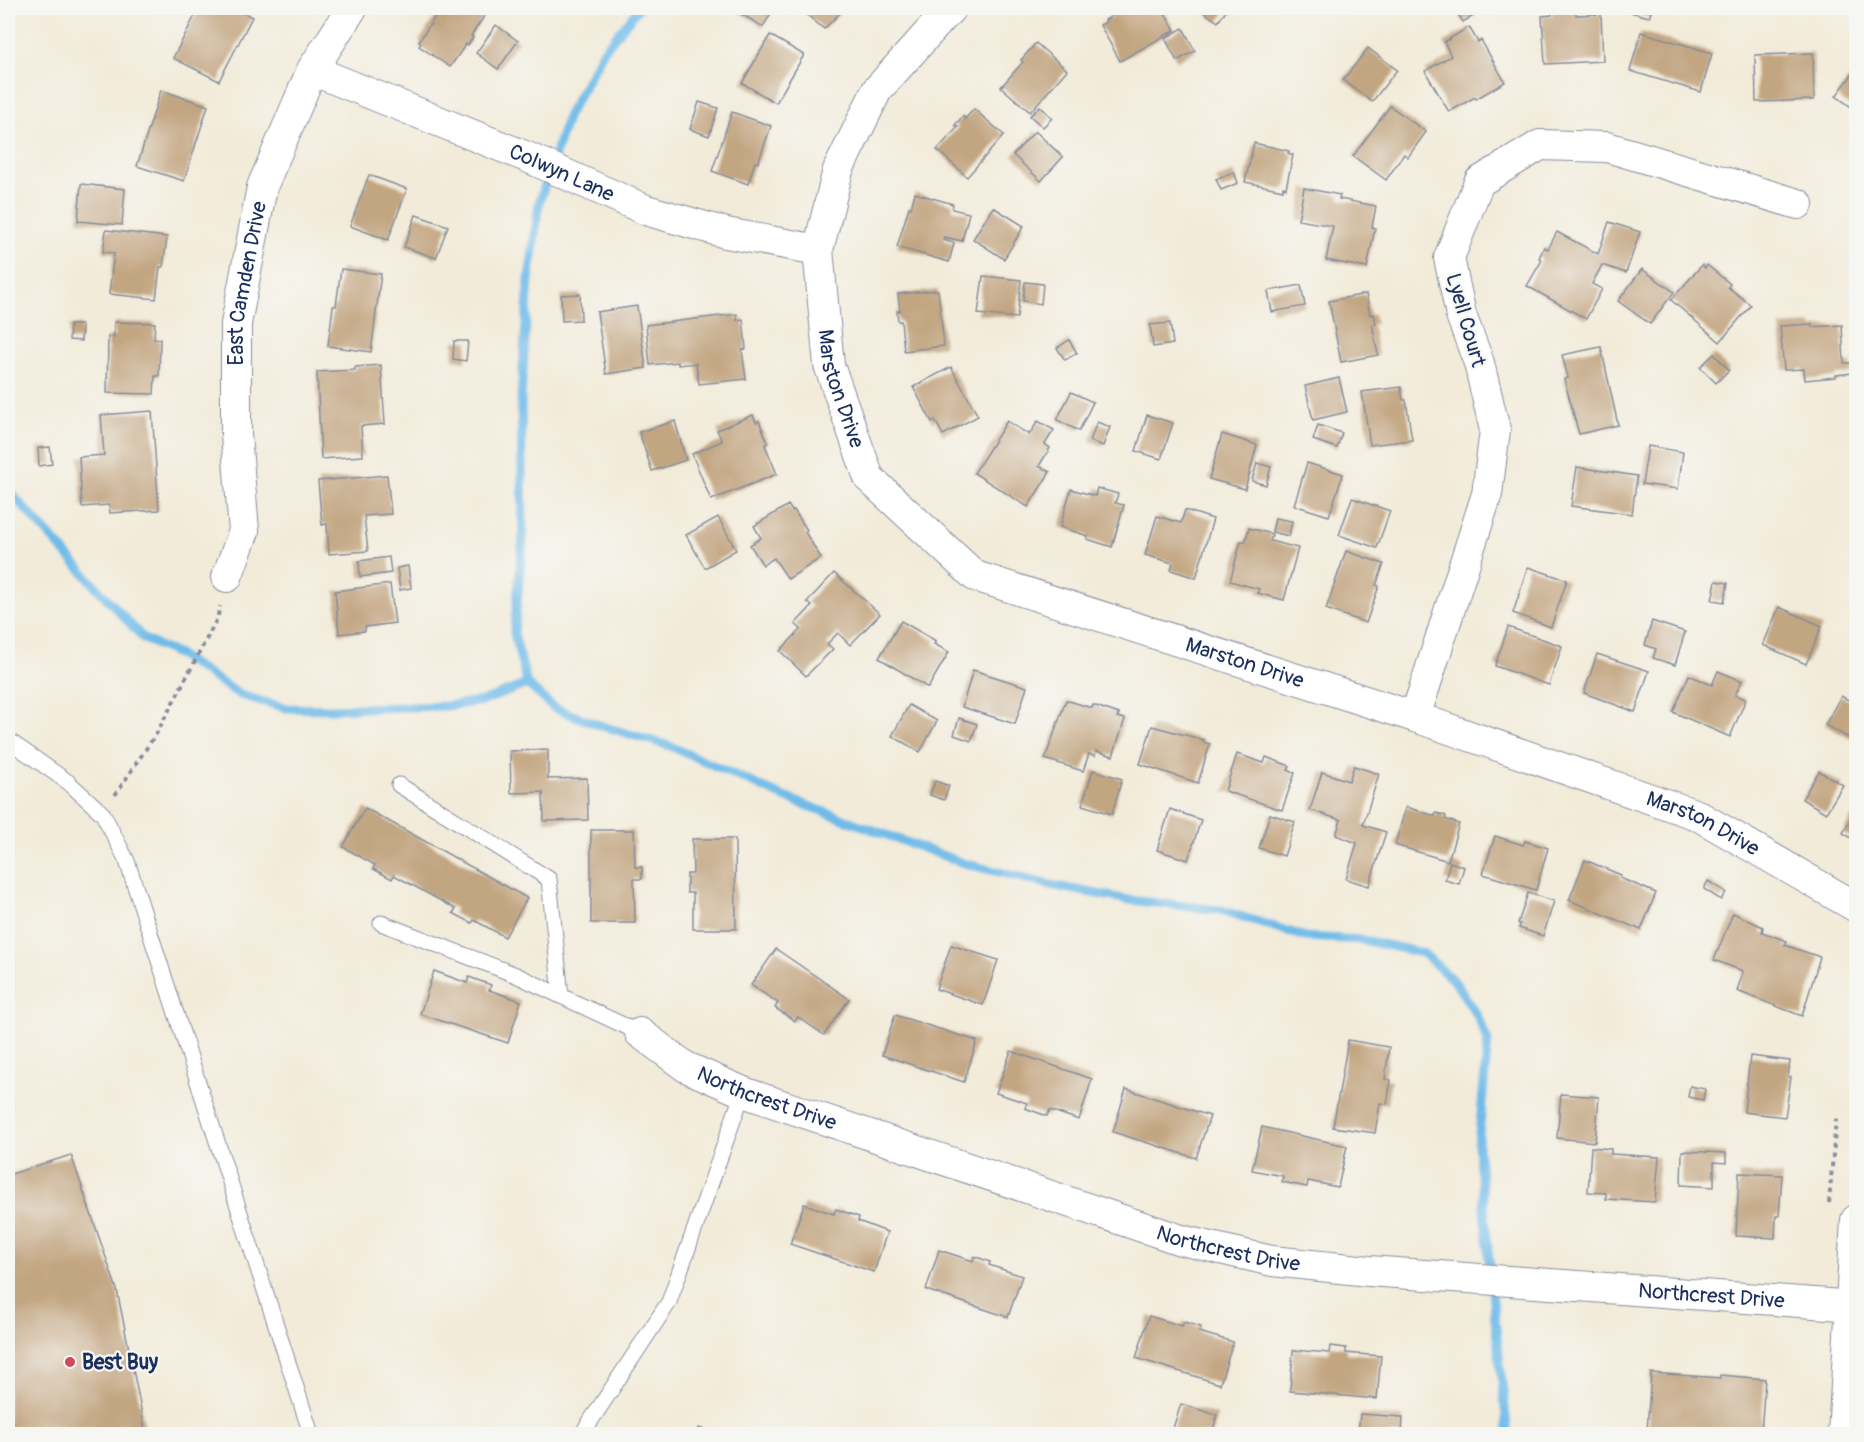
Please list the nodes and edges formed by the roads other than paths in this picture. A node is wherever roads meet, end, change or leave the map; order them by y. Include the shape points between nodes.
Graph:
1 (352, 8) edge
2 (951, 8) edge
3 (312, 70) junction
4 (1798, 204) dead end
5 (819, 250) junction
6 (227, 577) road end
7 (1415, 717) junction
8 (8, 740) edge
9 (399, 785) dead end
10 (1857, 907) edge
11 (381, 923) dead end
12 (561, 996) junction
13 (640, 1033) joint
14 (743, 1092) junction
15 (1857, 1220) edge
16 (1854, 1306) edge
17 (311, 1434) edge
18 (582, 1434) edge
19 (1843, 1434) edge

1 - 3 street, East Camden Drive
2 - 5 street, Marston Drive via 877,90 838,170
3 - 5 street, Colwyn Lane via 646,210 726,234
3 - 6 street, East Camden Drive via 262,187 236,324 236,435 244,531
4 - 7 street, Lyell Court via 1606,147 1540,145 1479,182 1449,258 1461,315 1479,363 1495,430 1487,494
5 - 7 street, Marston Drive via 829,365 869,478 975,576
7 - 10 street, Marston Drive via 1696,815
8 - 17 lane via 68,782 103,814 127,861
9 - 12 lane via 549,879
11 - 12 lane
12 - 13 lane
13 - 14 street, Northcrest Drive via 686,1067
14 - 16 street, Northcrest Drive via 1182,1240 1272,1261
14 - 18 lane via 669,1302
15 - 16 street
16 - 19 street

